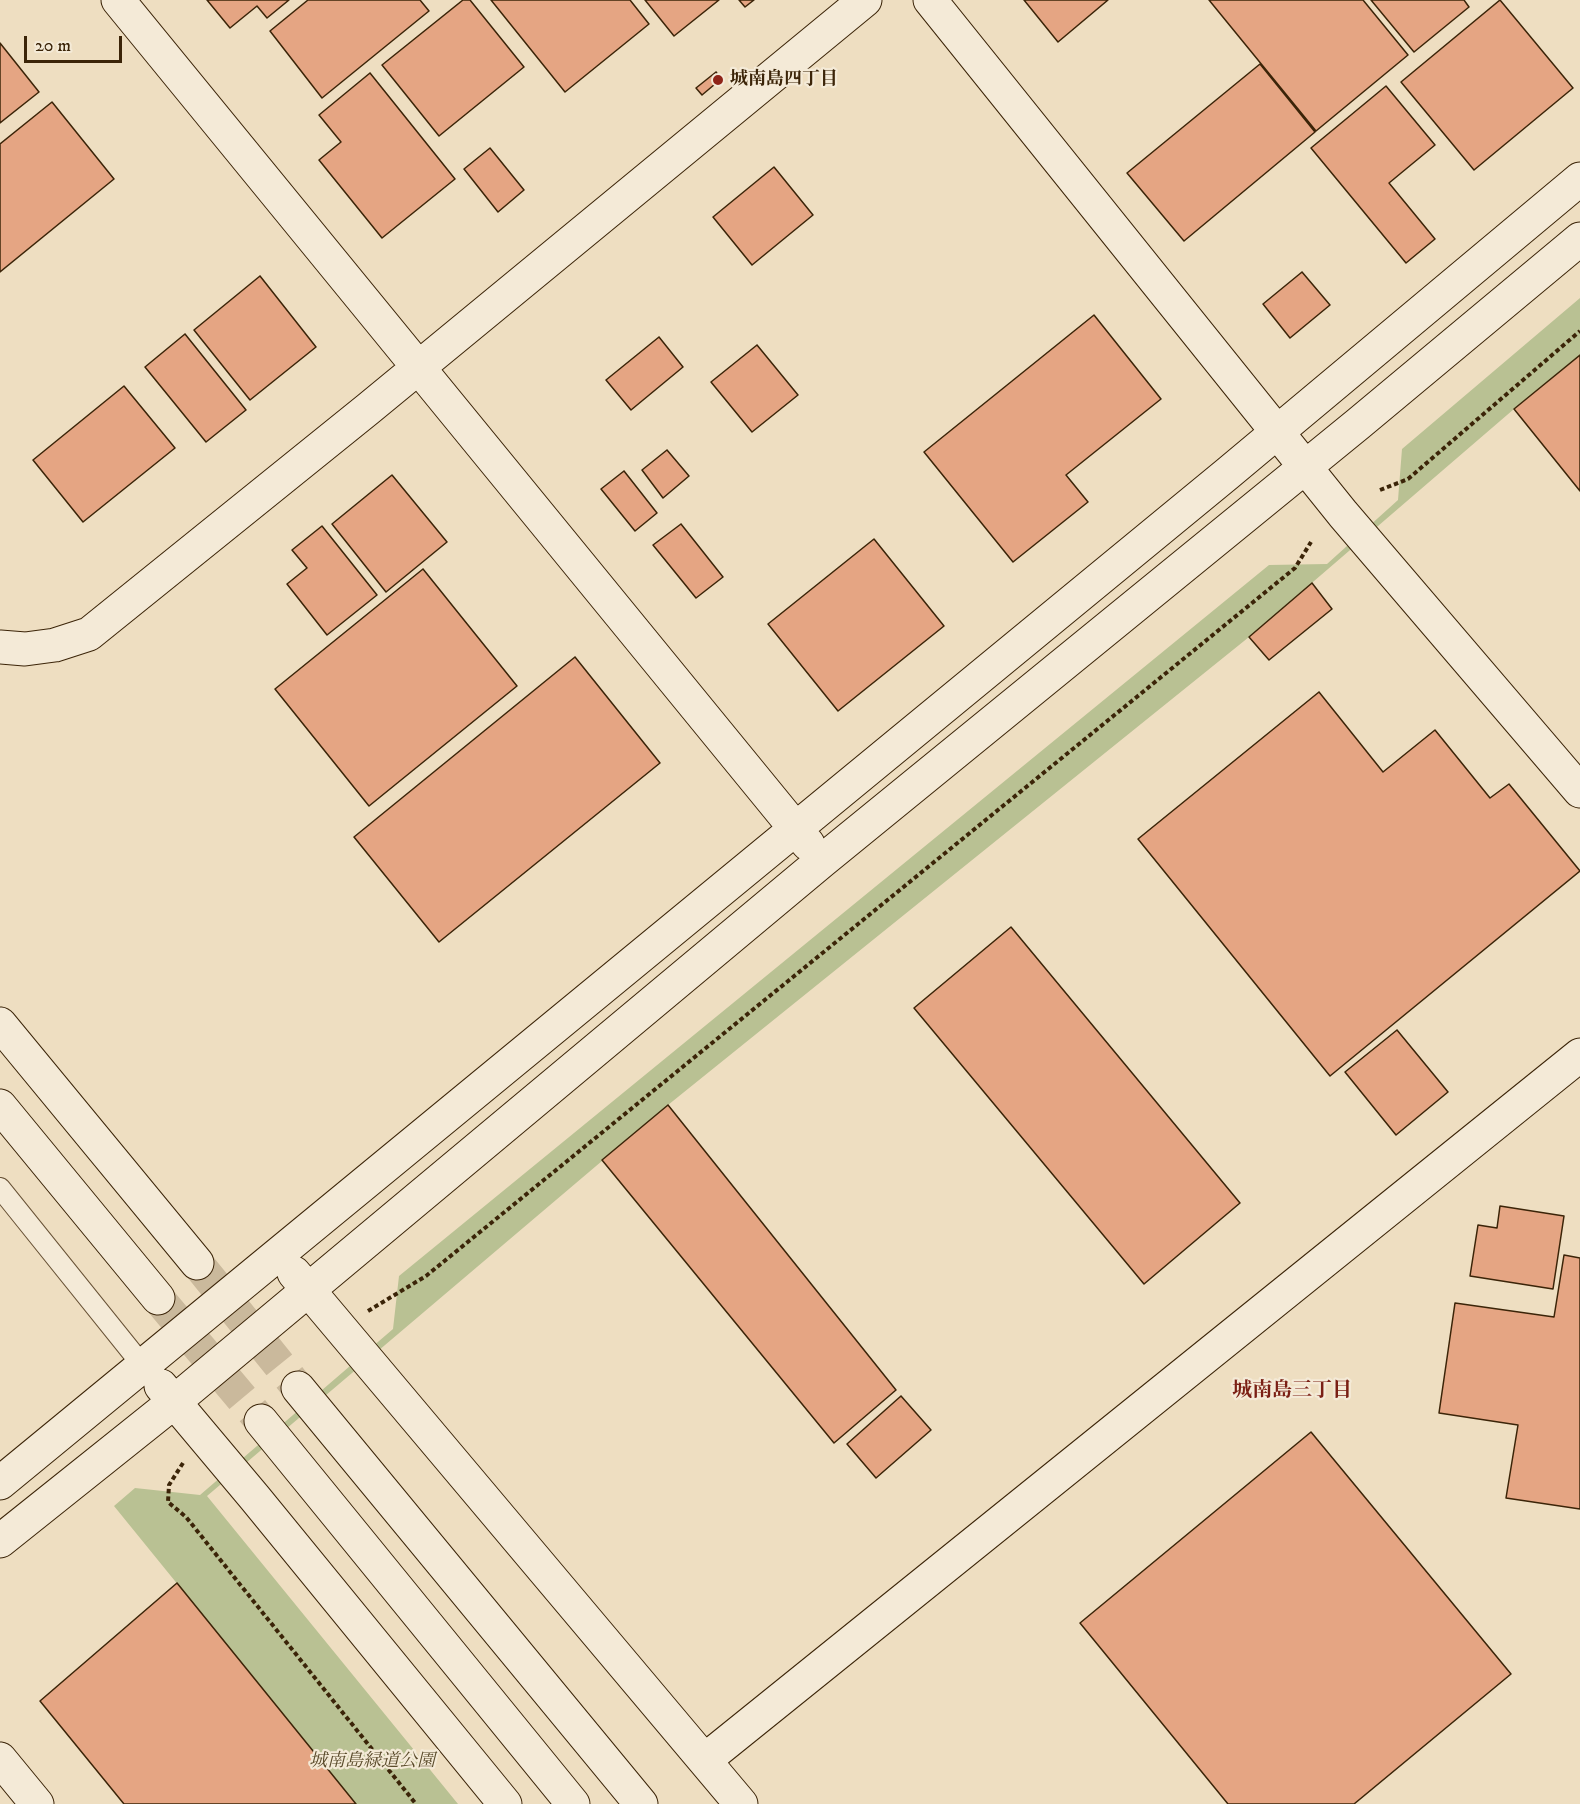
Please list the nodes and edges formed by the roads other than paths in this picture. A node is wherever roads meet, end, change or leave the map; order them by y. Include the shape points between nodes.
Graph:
1 (118, 0) edge
2 (865, 0) edge
3 (930, 0) edge
4 (1580, 179) edge
5 (1580, 239) edge
6 (417, 368) junction
7 (1278, 431) junction
8 (1306, 466) junction
9 (0, 647) edge
10 (1580, 791) edge
11 (795, 828) junction
12 (822, 861) junction
13 (0, 1024) edge
14 (1580, 1055) edge
15 (0, 1106) edge
16 (0, 1188) edge
17 (278, 1254) junction
18 (197, 1263) tunnel mouth
19 (308, 1290) junction
20 (158, 1298) tunnel mouth
21 (143, 1365) junction
22 (298, 1388) tunnel mouth
23 (174, 1402) junction
24 (261, 1420) tunnel mouth
25 (0, 1483) edge
26 (0, 1541) edge
27 (0, 1759) edge
28 (705, 1760) junction
29 (37, 1804) edge
30 (505, 1804) edge
31 (573, 1804) edge
32 (641, 1804) edge
33 (741, 1804) edge

1 - 6 street
2 - 6 street
3 - 7 street
4 - 7 street
5 - 8 street
6 - 9 street via 89,634 56,645
6 - 11 street
7 - 8 street
7 - 11 street
8 - 10 street
8 - 12 street
11 - 12 street
11 - 17 street
12 - 19 street
13 - 18 street
14 - 28 street
15 - 20 street
16 - 21 lane
17 - 19 street
17 - 21 street
19 - 23 street
19 - 28 street
21 - 23 street
21 - 25 street
22 - 32 street
23 - 26 street
23 - 30 street
24 - 31 street
27 - 29 street
28 - 33 street

